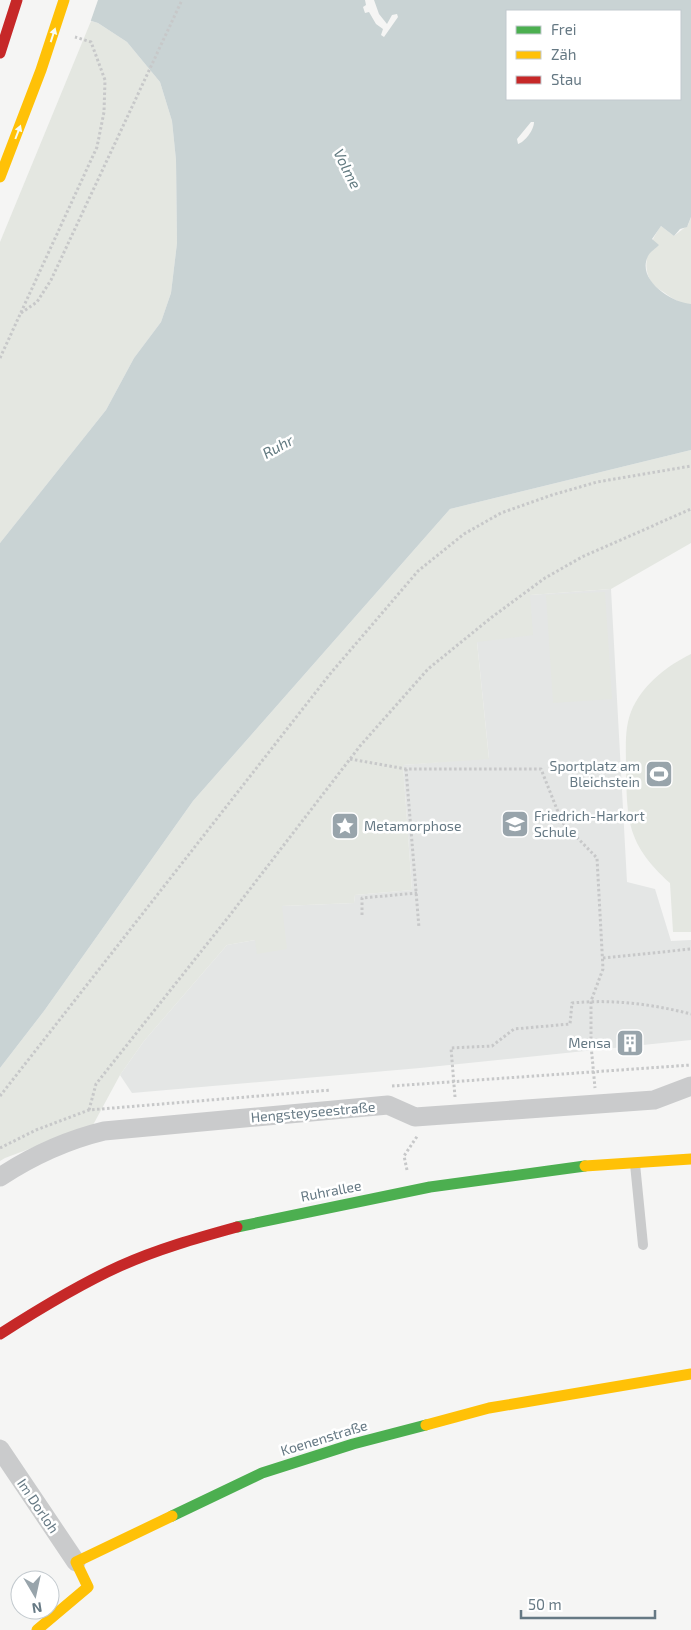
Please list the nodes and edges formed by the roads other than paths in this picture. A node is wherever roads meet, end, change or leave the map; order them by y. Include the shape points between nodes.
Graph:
1 (17, 0) edge
2 (64, 0) edge
3 (0, 53) edge
4 (0, 177) edge
5 (691, 1086) edge
6 (691, 1159) edge
7 (635, 1163) junction
8 (0, 1177) edge
9 (643, 1245) dead end
10 (0, 1334) edge
11 (691, 1374) edge
12 (0, 1449) edge
13 (76, 1562) junction
14 (37, 1630) edge

1 - 3 main road
4 -> 2 main road
5 - 8 street, Hengsteyseestraße via 662,1098 597,1104 415,1117 388,1105 104,1131 40,1154
6 - 7 main road, Ruhrallee
7 - 9 lane
7 - 10 main road, Ruhrallee via 561,1168 411,1191 264,1220 182,1242 120,1266 47,1304
11 - 13 main road, Koenenstraße via 489,1408 353,1444 262,1473
12 - 13 street, Im Dorloh
13 - 14 main road via 88,1587

